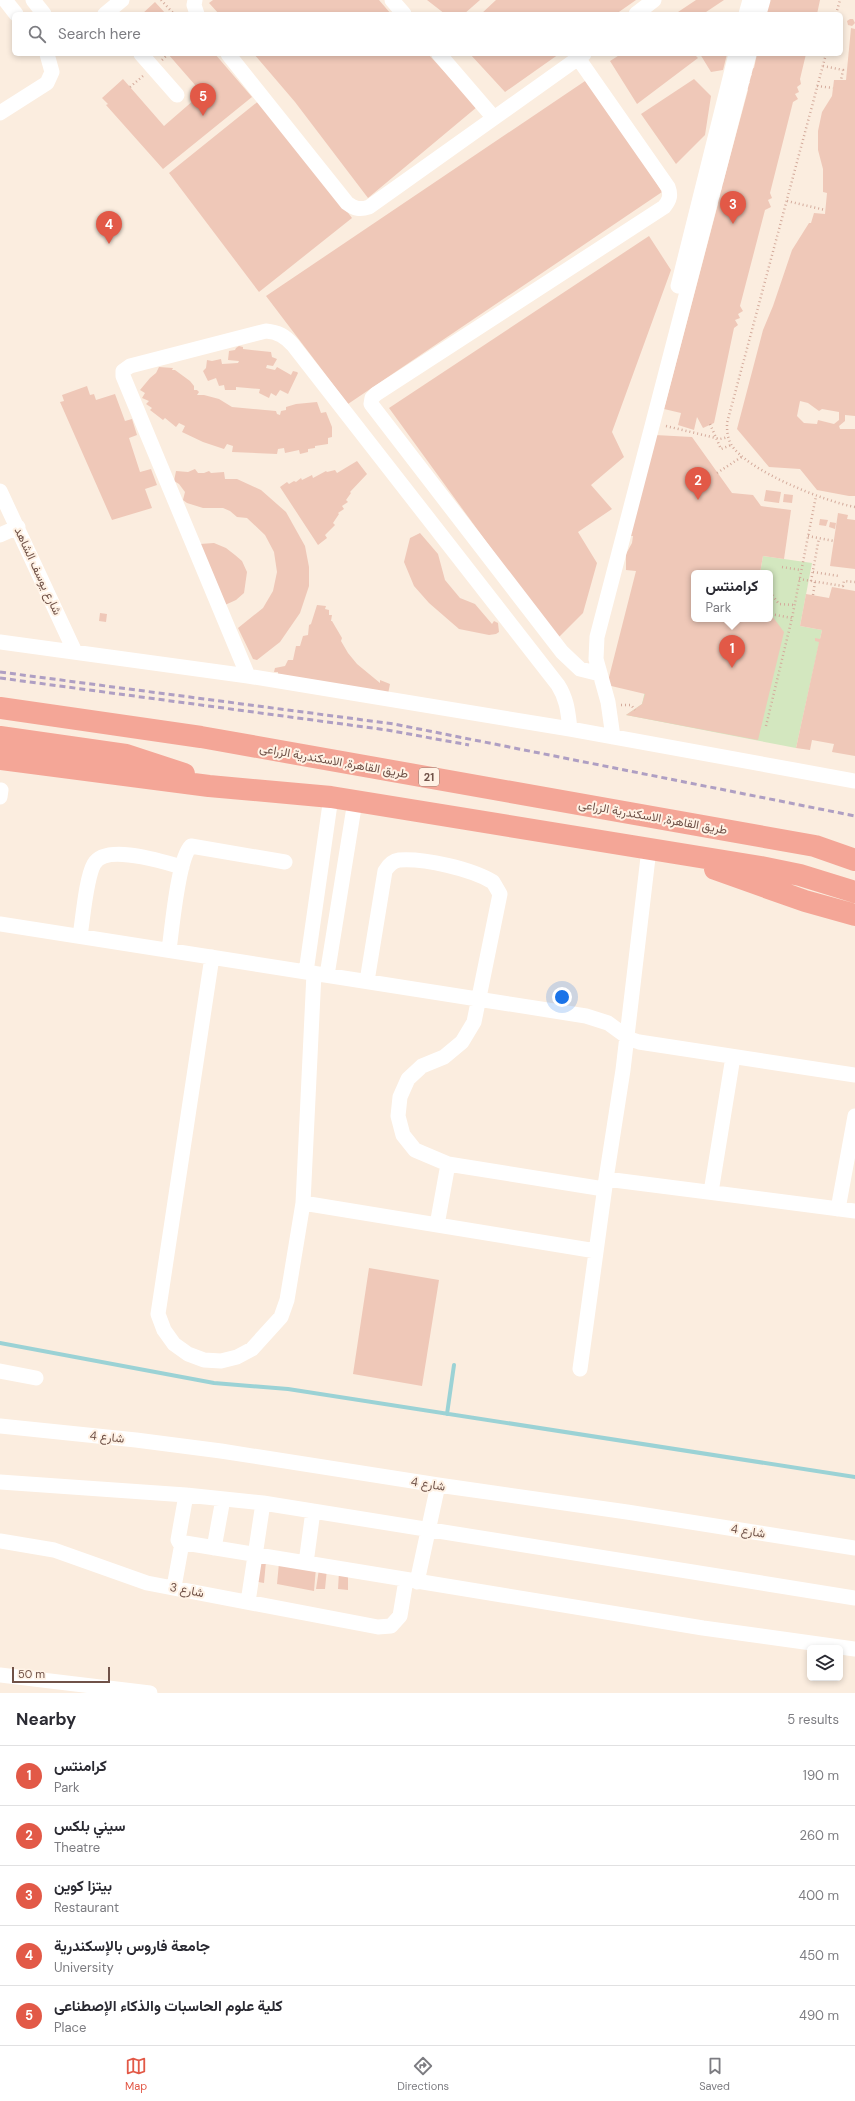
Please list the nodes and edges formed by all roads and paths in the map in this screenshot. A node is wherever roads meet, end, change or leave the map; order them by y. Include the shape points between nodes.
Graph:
1 (5, 0) edge
2 (33, 0) edge
3 (122, 0) edge
4 (161, 0) edge
5 (195, 0) edge
6 (392, 0) edge
7 (654, 0) edge
8 (750, 0) edge
9 (763, 0) edge
10 (840, 0) edge
11 (14, 12) edge
12 (42, 12) edge
13 (108, 12) edge
14 (172, 12) edge
15 (196, 12) edge
16 (402, 12) edge
17 (639, 12) edge
18 (747, 12) edge
19 (760, 12) edge
20 (837, 12) edge
21 (48, 56) edge
22 (143, 56) edge
23 (230, 56) edge
24 (441, 56) edge
25 (581, 56) edge
26 (736, 56) edge
27 (748, 56) edge
28 (825, 56) edge
29 (822, 66) junction
30 (841, 80) dead end
31 (817, 86) junction
32 (833, 88) dead end
33 (177, 95) dead end
34 (0, 113) edge
35 (494, 118) junction
36 (786, 201) junction
37 (825, 210) dead end
38 (710, 424) dead end
39 (653, 426) junction
40 (728, 437) junction
41 (731, 445) junction
42 (743, 456) junction
43 (717, 473) dead end
44 (0, 491) edge
45 (816, 496) junction
46 (855, 507) edge
47 (18, 527) junction
48 (0, 535) edge
49 (808, 536) junction
50 (819, 538) junction
51 (834, 541) dead end
52 (782, 567) dead end
53 (801, 570) junction
54 (813, 572) junction
55 (839, 576) dead end
56 (799, 579) junction
57 (811, 581) junction
58 (815, 582) junction
59 (855, 582) edge
60 (813, 595) dead end
61 (773, 596) edge
62 (794, 605) junction
63 (773, 614) edge
64 (792, 618) junction
65 (0, 642) edge
66 (75, 652) junction
67 (595, 673) junction
68 (248, 676) junction
69 (0, 708) edge
70 (766, 726) dead end
71 (570, 729) junction
72 (609, 736) junction
73 (0, 737) edge
74 (0, 760) edge
75 (855, 781) edge
76 (209, 786) junction
77 (331, 797) junction
78 (355, 801) junction
79 (649, 849) junction
80 (673, 852) junction
81 (855, 860) edge
82 (285, 862) dead end
83 (182, 867) junction
84 (855, 892) edge
85 (855, 915) edge
86 (0, 924) edge
87 (80, 936) junction
88 (169, 950) junction
89 (212, 957) junction
90 (316, 973) junction
91 (367, 981) junction
92 (479, 999) junction
93 (626, 1036) junction
94 (733, 1057) junction
95 (855, 1075) edge
96 (855, 1116) edge
97 (448, 1164) junction
98 (605, 1184) junction
99 (712, 1192) junction
100 (303, 1203) junction
101 (838, 1209) junction
102 (855, 1211) edge
103 (437, 1225) junction
104 (596, 1251) junction
105 (580, 1370) dead end
106 (0, 1371) edge
107 (36, 1378) dead end
108 (0, 1426) edge
109 (0, 1482) edge
110 (438, 1485) junction
111 (186, 1494) junction
112 (223, 1499) junction
113 (263, 1503) junction
114 (313, 1510) junction
115 (428, 1529) junction
116 (0, 1541) edge
117 (182, 1543) junction
118 (214, 1548) junction
119 (855, 1548) edge
120 (256, 1555) junction
121 (306, 1563) junction
122 (412, 1581) junction
123 (174, 1587) junction
124 (855, 1598) edge
125 (248, 1602) junction
126 (855, 1649) edge
127 (0, 1675) edge
128 (150, 1693) edge

1 - 11 street
2 - 12 street
3 - 13 street
4 - 14 path
5 - 15 street
6 - 16 street
7 - 17 street
8 - 18 street
9 - 19 street
10 - 20 path
21 - 34 street via 52,72 47,83
22 - 33 street
23 - 35 street via 347,203 354,208 369,207
24 - 35 street
25 - 35 street
25 - 67 street via 668,186 669,201 664,207 376,394 371,404 562,652 576,666
26 - 39 street
27 - 39 street
28 - 29 path
29 - 30 path via 843,70
29 - 31 path
31 - 32 path
31 - 36 path
36 - 37 path
36 - 40 path via 727,423
38 - 41 path via 721,449
39 - 40 path via 720,439
39 - 67 street via 597,637
40 - 41 path
41 - 42 path
42 - 43 path
42 - 45 path via 780,480
44 - 47 street, شارع يوسف الشاهد
45 - 46 path
45 - 49 path
47 - 48 street
47 - 66 street, شارع يوسف الشاهد
49 - 50 path
49 - 53 path
50 - 51 path
50 - 54 path
52 - 53 path
53 - 56 path
54 - 55 path
54 - 57 path
56 - 57 path
56 - 62 path
57 - 58 path
58 - 59 path via 843,586 844,581
58 - 60 path
61 - 62 path via 779,604
62 - 64 path
63 - 64 path
64 - 70 path
65 - 66 street
66 - 68 street
67 - 72 street via 608,702
68 - 71 street
68 - 71 street via 123,371 130,366 266,331 276,332 294,345 558,684 565,695
69 - 81 highway, طريق القاهرة, الاسكندرية الزراعى / 21 via 201,737 814,846
71 - 72 street
72 - 75 street
73 - 76 highway via 126,755 171,768
74 - 76 highway
76 - 77 highway
77 - 78 highway
77 - 90 street
78 - 79 highway
78 - 90 street
79 - 80 highway
79 - 93 street
80 - 84 highway via 785,872
80 - 85 highway via 755,884
82 - 83 street via 191,846 186,851
83 - 87 street via 118,853 102,857 94,863 90,875
83 - 88 street
86 - 87 street
87 - 88 street
88 - 89 street
89 - 90 street
89 - 100 street via 158,1314 164,1330 174,1344 188,1354 204,1360 221,1361 238,1357 252,1349 264,1337 281,1317 287,1300
90 - 91 street
90 - 100 street
91 - 92 street
91 - 92 street via 385,871 399,860 423,862 468,872 490,880 499,889
92 - 93 street via 598,1019
92 - 97 street via 474,1022 462,1042 444,1057 422,1066 408,1080 400,1097 398,1116 403,1135 415,1150
93 - 94 street via 639,1042
93 - 98 street via 618,1108
94 - 95 street
94 - 99 street
96 - 101 street
97 - 98 street
97 - 103 street
98 - 99 street
98 - 104 street
99 - 101 street
100 - 103 street
101 - 102 street
103 - 104 street
104 - 105 street
106 - 107 street
108 - 110 street, شارع 4 via 136,1440
109 - 111 street
110 - 115 street
110 - 119 street, شارع 4
111 - 112 street
111 - 117 street via 178,1540
112 - 113 street
112 - 118 street
113 - 114 street
113 - 120 street
114 - 115 street
114 - 121 street
115 - 122 street
115 - 124 street
116 - 123 street, شارع 3 via 54,1550 147,1583
117 - 118 street
117 - 123 street
118 - 120 street
120 - 121 street
120 - 125 street
121 - 122 street
122 - 125 street, شارع 3 via 400,1616 391,1626 378,1627
122 - 126 street via 695,1627
123 - 125 street, شارع 3
127 - 128 street

